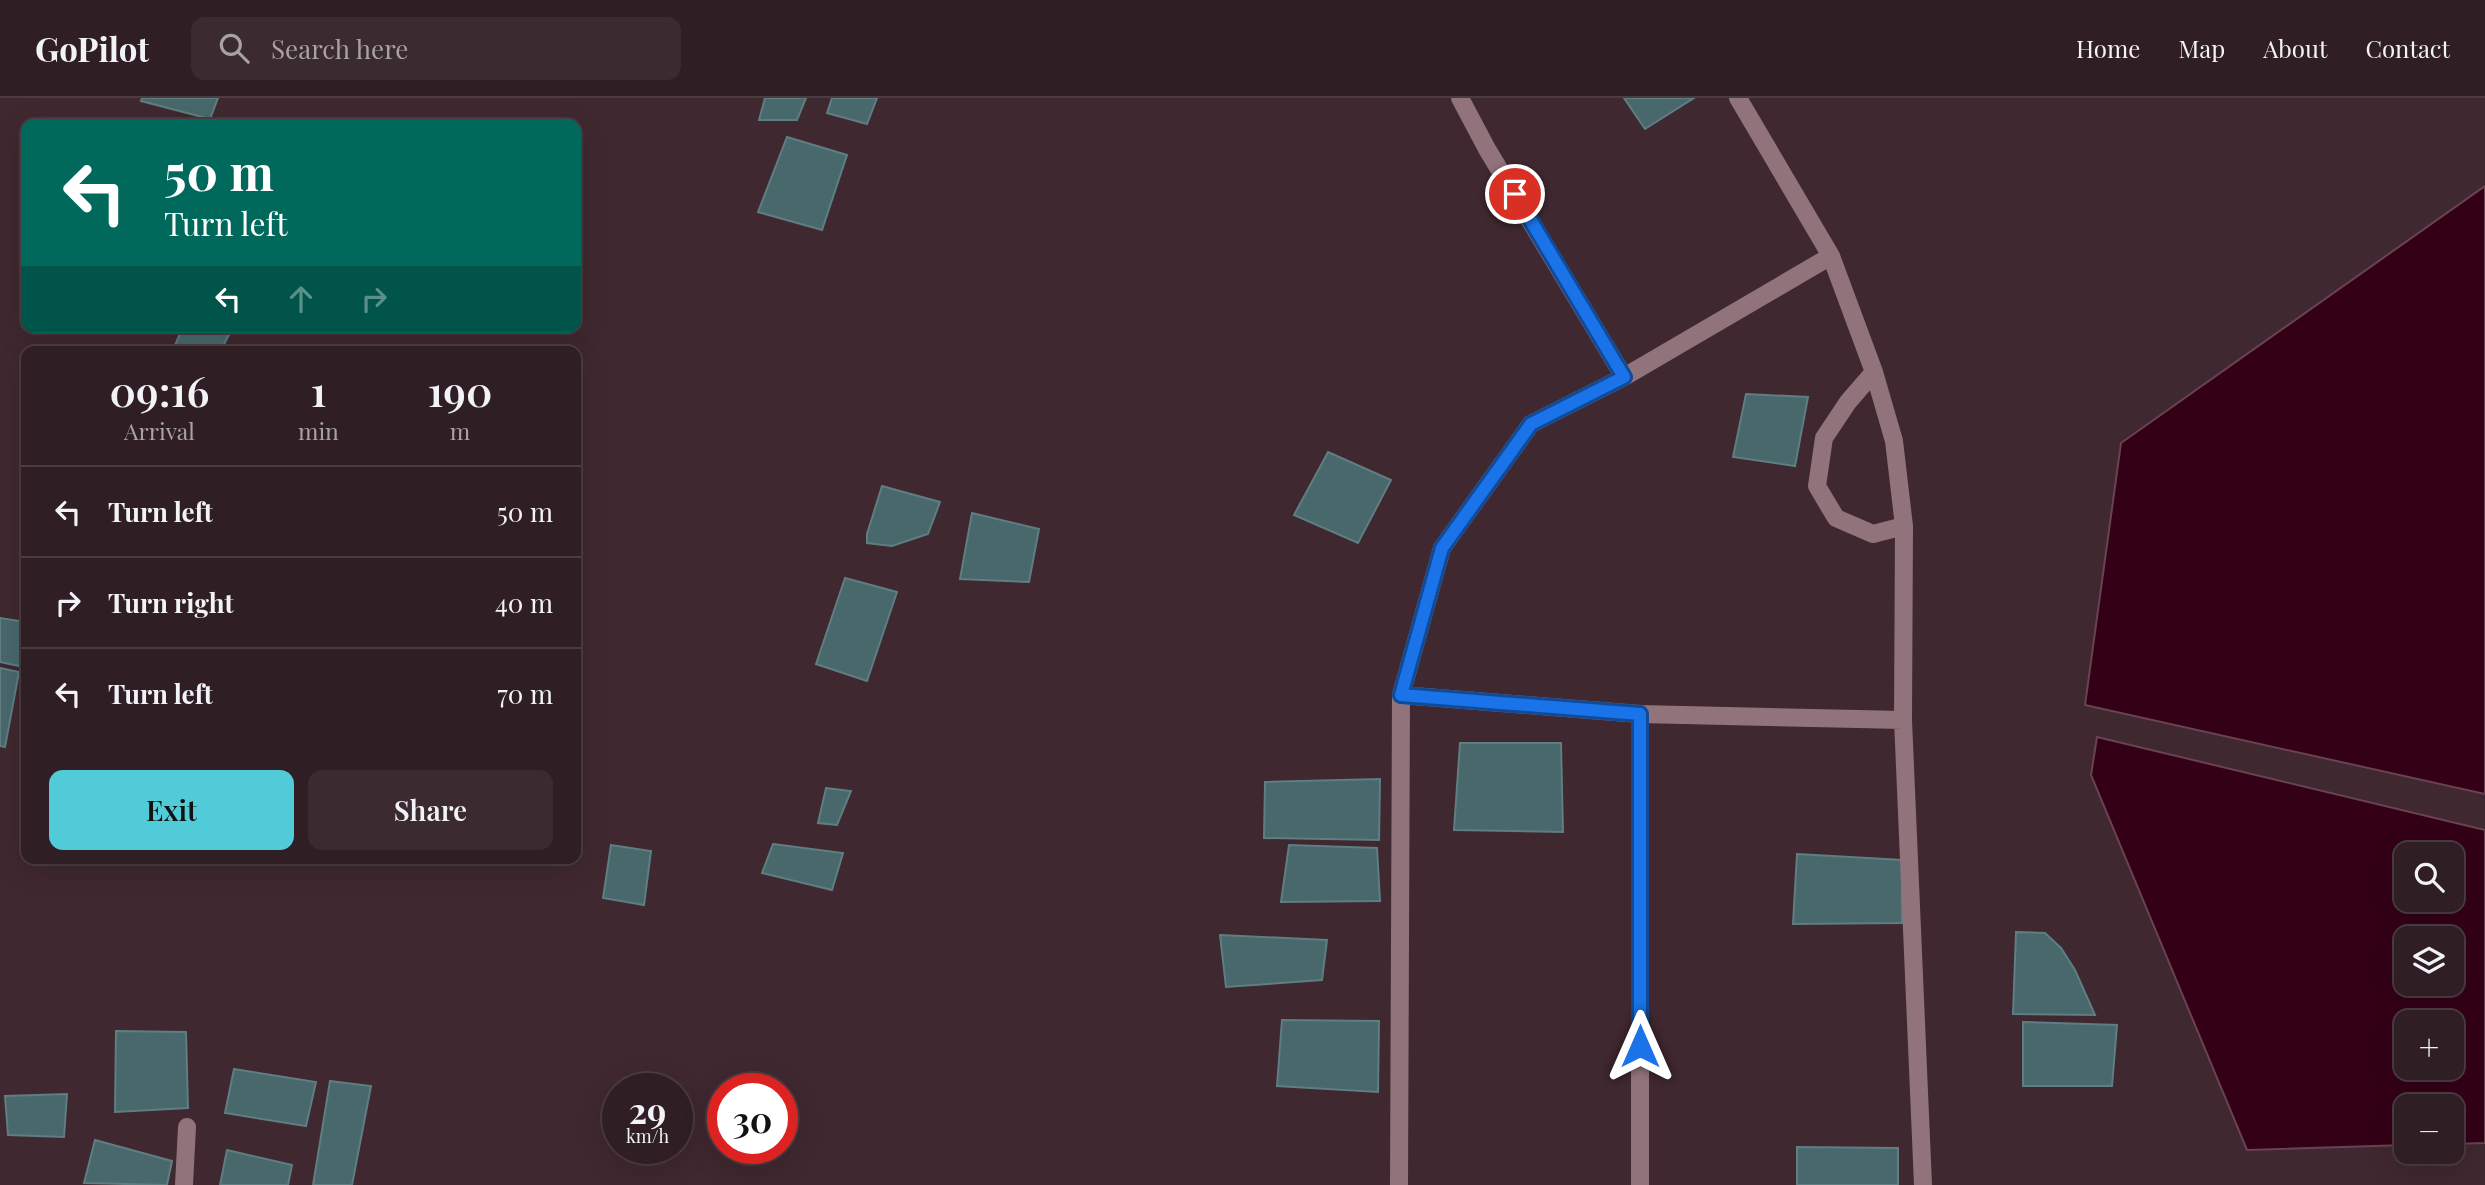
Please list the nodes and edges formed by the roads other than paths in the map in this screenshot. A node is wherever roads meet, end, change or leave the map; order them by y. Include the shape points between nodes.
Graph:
1 (1460, 98) edge
2 (1738, 98) edge
3 (1831, 256) junction
4 (1874, 372) junction
5 (1624, 377) junction
6 (1904, 526) junction
7 (1401, 695) junction
8 (1640, 714) junction
9 (1903, 720) junction
10 (187, 1127) dead end
11 (184, 1185) edge
12 (1399, 1185) edge
13 (1640, 1185) edge
14 (1923, 1185) edge

1 - 5 street
2 - 3 street
3 - 4 street
3 - 5 street
4 - 6 street via 1894,441
4 - 6 street via 1824,438 1817,486 1836,518 1873,534
5 - 7 street via 1531,424 1442,548
6 - 9 street
7 - 8 street
7 - 12 street
8 - 9 street
8 - 13 street
9 - 14 street
10 - 11 street

